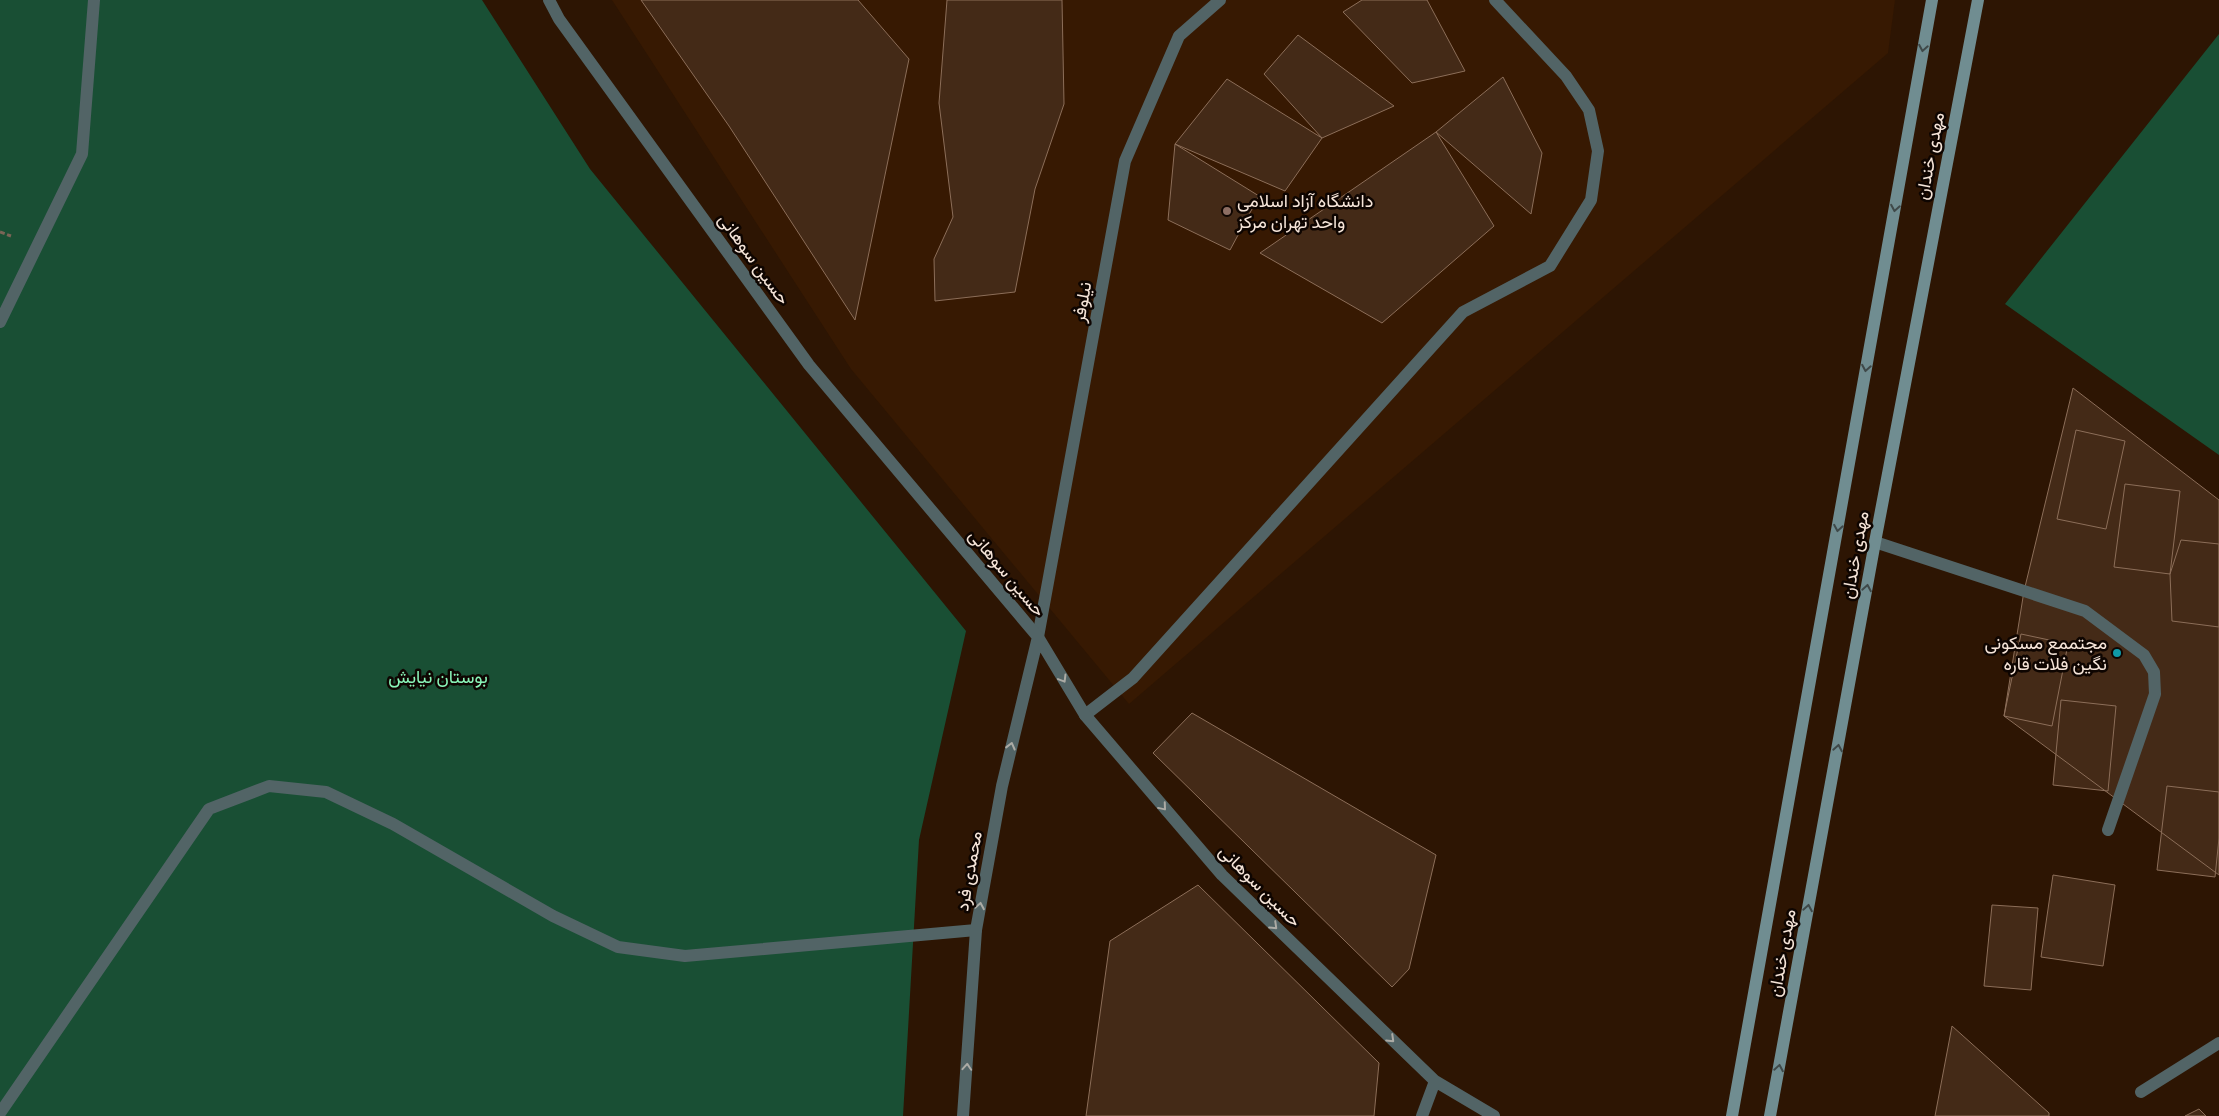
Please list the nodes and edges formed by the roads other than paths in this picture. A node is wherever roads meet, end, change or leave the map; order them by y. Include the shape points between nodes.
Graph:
1 (94, 0) edge
2 (548, 0) edge
3 (1220, 0) edge
4 (1495, 0) edge
5 (1932, 0) edge
6 (1978, 0) edge
7 (0, 322) edge
8 (1875, 542) junction
9 (1038, 638) junction
10 (1085, 714) junction
11 (2108, 830) dead end
12 (976, 930) junction
13 (2219, 1043) edge
14 (1434, 1081) junction
15 (2140, 1092) dead end
16 (0, 1113) edge
17 (963, 1116) edge
18 (1422, 1116) edge
19 (1494, 1116) edge
20 (1732, 1116) edge
21 (1770, 1116) edge

1 - 7 street via 82,154
2 - 9 street, حسین سوهانی via 809,365
3 - 9 street, نیلوفر via 1179,36 1125,161
4 - 10 street via 1566,76 1589,110 1598,152 1590,200 1550,266 1463,312 1133,678
5 -> 20 main road, مهدی خندان
6 - 8 main road, مهدی خندان
8 - 11 street via 2085,611 2144,655 2154,672 2155,694
21 -> 8 main road, مهدی خندان
9 -> 10 street, حسین سوهانی
12 -> 9 street, محمدی فرد via 1002,786
10 -> 14 street, حسین سوهانی via 1222,875
12 - 16 street via 685,956 618,946 553,916 393,824 326,792 269,786 209,809
17 -> 12 street, محمدی فرد
13 - 15 street
14 - 18 street
14 - 19 street, حسین سوهانی

